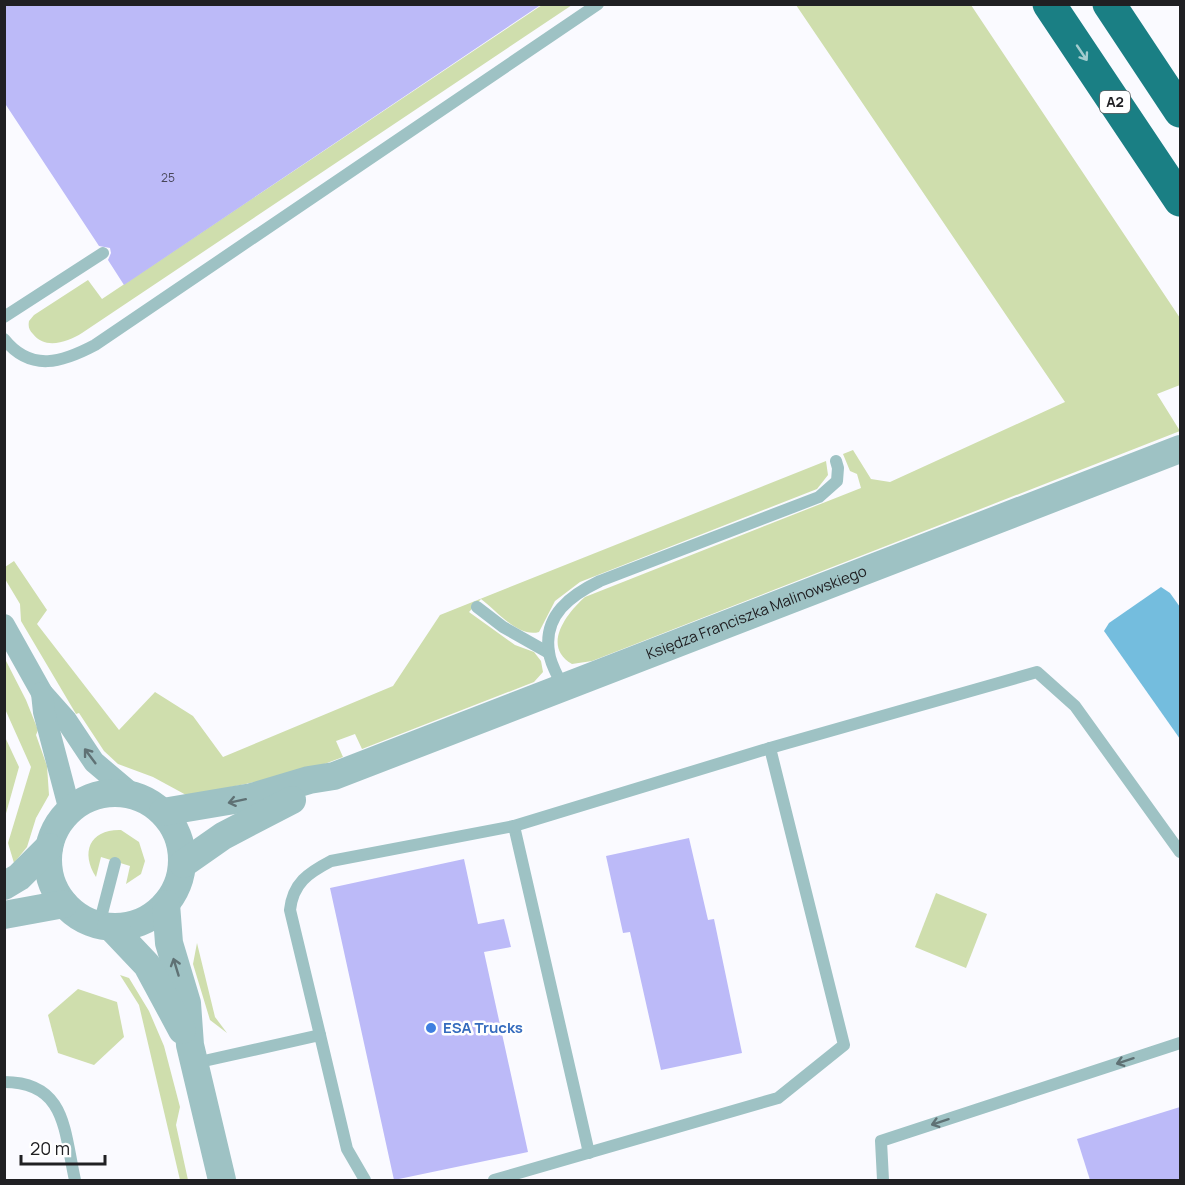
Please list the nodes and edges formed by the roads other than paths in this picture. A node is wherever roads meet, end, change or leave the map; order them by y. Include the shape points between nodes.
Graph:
1 (598, 4) edge
2 (1049, 4) edge
3 (1109, 4) edge
4 (1180, 111) edge
5 (1180, 200) edge
6 (103, 253) dead end
7 (4, 317) edge
8 (4, 339) edge
9 (1180, 449) edge
10 (836, 461) dead end
11 (477, 607) dead end
12 (4, 625) edge
13 (549, 653) junction
14 (563, 687) junction
15 (42, 693) junction
16 (770, 748) junction
17 (334, 776) junction
18 (133, 795) junction
19 (69, 810) junction
20 (163, 812) junction
21 (514, 826) junction
22 (49, 847) junction
23 (1180, 852) edge
24 (115, 863) dead end
25 (183, 864) junction
26 (4, 886) edge
27 (64, 904) junction
28 (166, 904) junction
29 (4, 915) edge
30 (105, 926) junction
31 (320, 1035) junction
32 (1180, 1043) edge
33 (192, 1054) junction
34 (4, 1082) edge
35 (589, 1153) junction
36 (75, 1180) edge
37 (222, 1180) edge
38 (365, 1180) edge
39 (494, 1180) edge
40 (883, 1180) edge

1 - 8 lane via 95,345 69,359 42,361 17,352
2 -> 5 highway, A2
3 - 4 highway
6 - 7 lane
9 - 14 street, Księdza Franciszka Malinowskiego
10 - 13 lane via 837,481 819,497 600,581 573,596 553,621
11 - 13 lane
12 - 15 street
13 - 14 lane
14 - 17 street, Księdza Franciszka Malinowskiego
18 -> 15 street via 94,762
15 - 19 street
16 - 21 lane
16 - 23 lane via 1037,672 1075,706
16 - 35 lane via 844,1045 778,1098
17 -> 20 street, Księdza Franciszka Malinowskiego via 252,797
17 - 25 street, Księdza Franciszka Malinowskiego via 223,836
18 - 19 street via 99,795
18 - 20 street
19 - 22 street via 56,827
20 - 25 street via 180,842
21 - 31 lane via 331,861 300,881 291,894 290,910
21 - 35 lane
22 - 26 street via 19,877
22 - 27 street via 48,868 54,889
24 - 30 lane
25 - 28 street via 178,885
27 - 29 street
27 - 30 street via 77,916
28 - 30 street via 150,918 129,926
33 -> 28 street via 190,1017 170,943
30 - 33 street via 147,965
31 - 33 lane
31 - 38 lane via 347,1149
32 -> 40 lane via 881,1141
33 - 37 street
34 - 36 lane via 41,1088 53,1101 62,1122
35 - 39 lane

